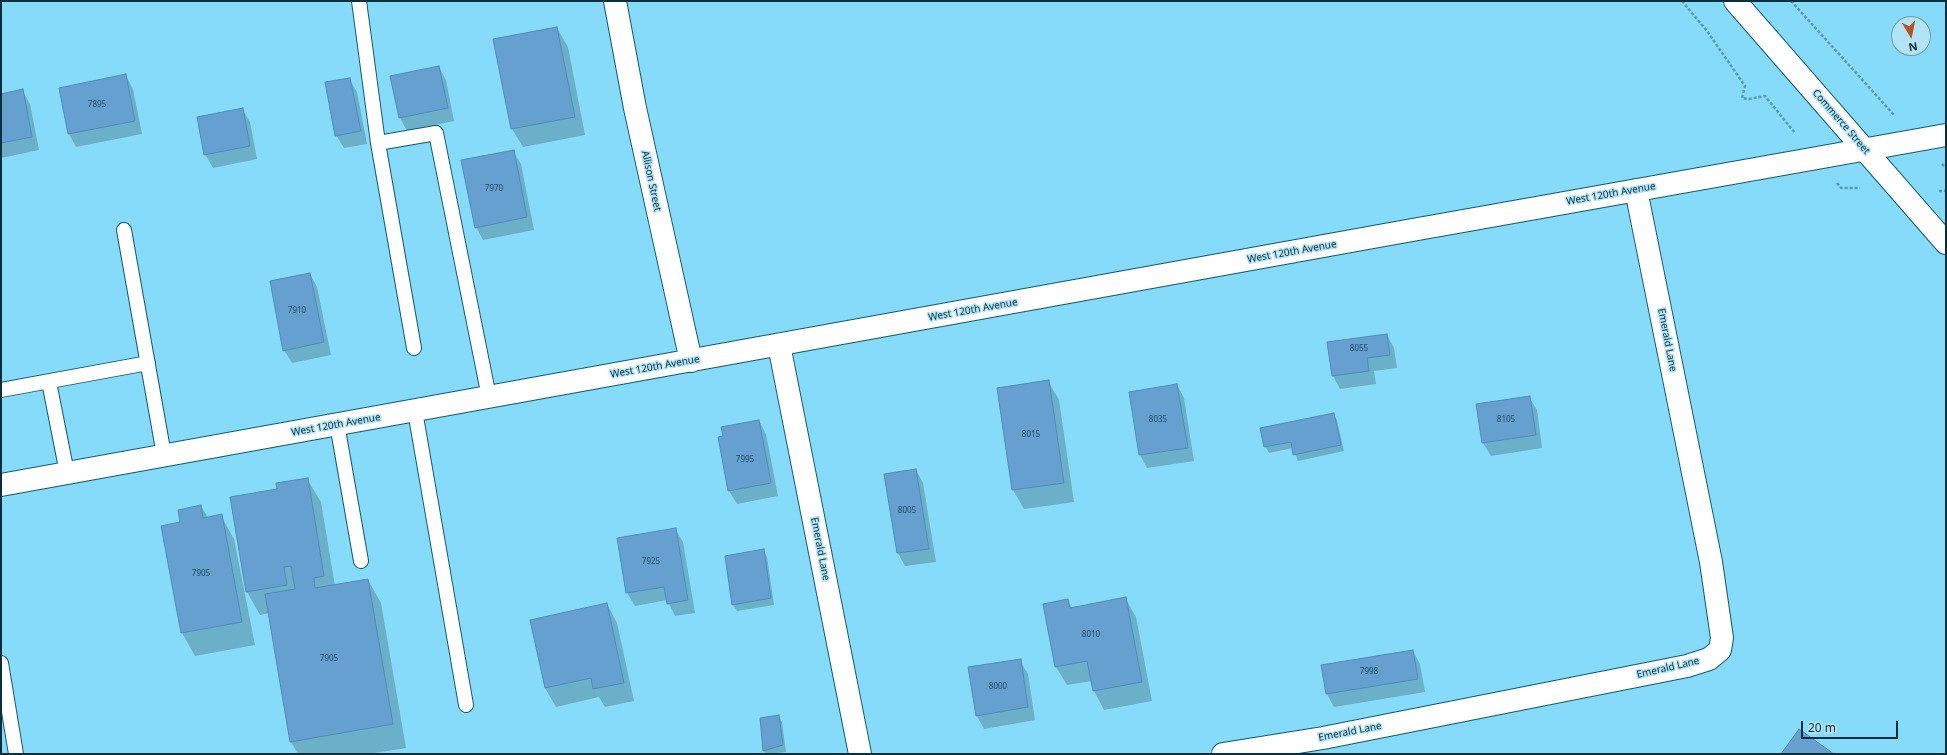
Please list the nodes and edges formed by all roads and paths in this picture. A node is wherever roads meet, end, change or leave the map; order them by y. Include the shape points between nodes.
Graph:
1 (359, 1) edge
2 (615, 1) edge
3 (1682, 1) edge
4 (1735, 1) edge
5 (1791, 1) edge
6 (1946, 135) edge
7 (1920, 140) junction
8 (378, 143) junction
9 (1866, 150) junction
10 (1815, 158) junction
11 (1946, 168) edge
12 (1900, 189) junction
13 (1636, 190) junction
14 (1946, 191) edge
15 (124, 230) dead end
16 (1946, 243) edge
17 (779, 345) junction
18 (414, 348) dead end
19 (691, 361) junction
20 (148, 363) junction
21 (49, 382) junction
22 (1, 390) edge
23 (488, 397) junction
24 (415, 411) junction
25 (337, 424) junction
26 (164, 455) junction
27 (67, 473) junction
28 (1, 485) edge
29 (361, 561) dead end
30 (1, 663) edge
31 (466, 705) dead end
32 (16, 754) edge
33 (860, 754) edge
34 (1223, 754) edge

1 - 8 lane
2 - 19 street, Allison Street via 635,108
3 - 10 path via 1707,31 1745,86 1742,98 1765,96
4 - 9 street, Commerce Street
5 - 7 path
6 - 7 street, West 120th Avenue
7 - 9 street, West 120th Avenue
7 - 11 path
8 - 18 lane
8 - 23 lane via 436,133
9 - 10 street, West 120th Avenue
9 - 12 street, Commerce Street
10 - 12 path via 1841,188
10 - 13 street, West 120th Avenue
12 - 14 path
12 - 16 street, Commerce Street
13 - 17 street, West 120th Avenue
13 - 34 street, Emerald Lane via 1711,562 1722,638 1720,650 1709,658 1687,666 1323,738
15 - 20 lane
17 - 19 street, West 120th Avenue
17 - 33 street, Emerald Lane
19 - 23 street, West 120th Avenue
20 - 21 lane
20 - 26 lane
21 - 22 lane
21 - 27 lane
23 - 24 street, West 120th Avenue
24 - 25 street, West 120th Avenue
24 - 31 lane
25 - 26 street, West 120th Avenue
25 - 29 lane
26 - 27 street, West 120th Avenue
27 - 28 street, West 120th Avenue
30 - 32 lane

